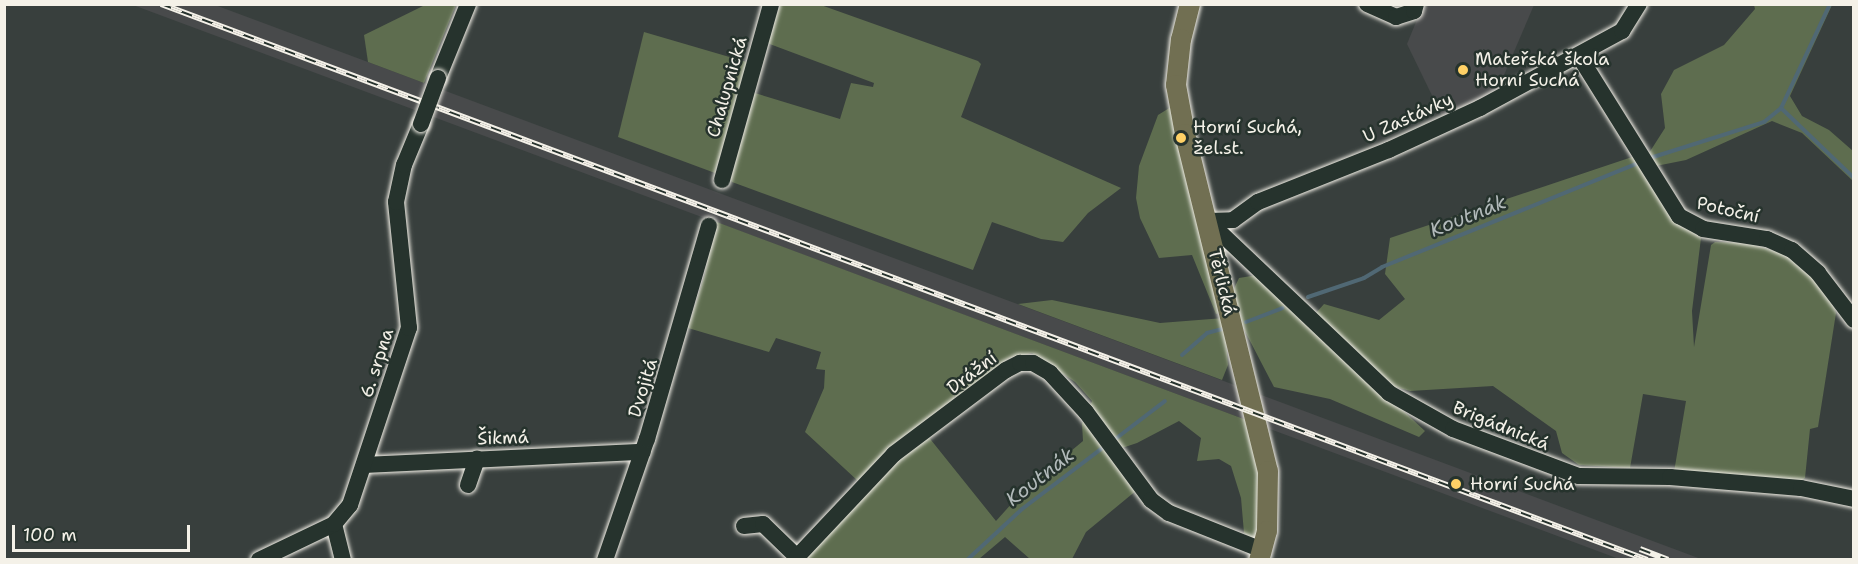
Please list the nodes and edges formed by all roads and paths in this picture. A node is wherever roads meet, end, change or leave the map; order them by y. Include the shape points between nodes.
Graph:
1 (468, 4) edge
2 (771, 4) edge
3 (1190, 4) edge
4 (1367, 4) edge
5 (1416, 4) edge
6 (1639, 4) edge
7 (1579, 56) junction
8 (722, 180) dead end
9 (1208, 221) junction
10 (709, 226) dead end
11 (1854, 320) edge
12 (643, 452) junction
13 (477, 459) junction
14 (364, 465) junction
15 (468, 485) dead end
16 (1854, 499) edge
17 (333, 524) junction
18 (744, 526) dead end
19 (1260, 555) edge
20 (798, 558) edge
21 (259, 560) edge
22 (343, 560) edge
23 (604, 560) edge

1 - 14 street, 6. srpna, bridge via 404,165 396,201 409,328
2 - 8 street, Chalupnická
3 - 9 main road, Těrlická via 1176,85
4 - 5 street via 1396,17 1414,11
6 - 7 street, U Zastávky via 1622,31
7 - 9 street, U Zastávky via 1436,129 1258,202 1233,220
7 - 11 street, Potoční via 1679,216 1703,229 1767,239 1792,250 1818,273
9 - 16 street, Brigádnická via 1389,393 1453,429 1580,476 1670,477 1801,488
9 - 19 main road, Těrlická via 1268,471 1269,512
10 - 12 street, Dvojitá
12 - 13 street, Šikmá
12 - 23 street, Dvojitá
13 - 14 street, Šikmá
13 - 15 street
14 - 17 street, 6. srpna via 350,505
17 - 21 street, 6. srpna
17 - 22 street
18 - 20 street, Drážní via 763,524
19 - 20 street, Drážní via 1169,513 1151,500 1050,374 1033,363 1020,363 894,454

